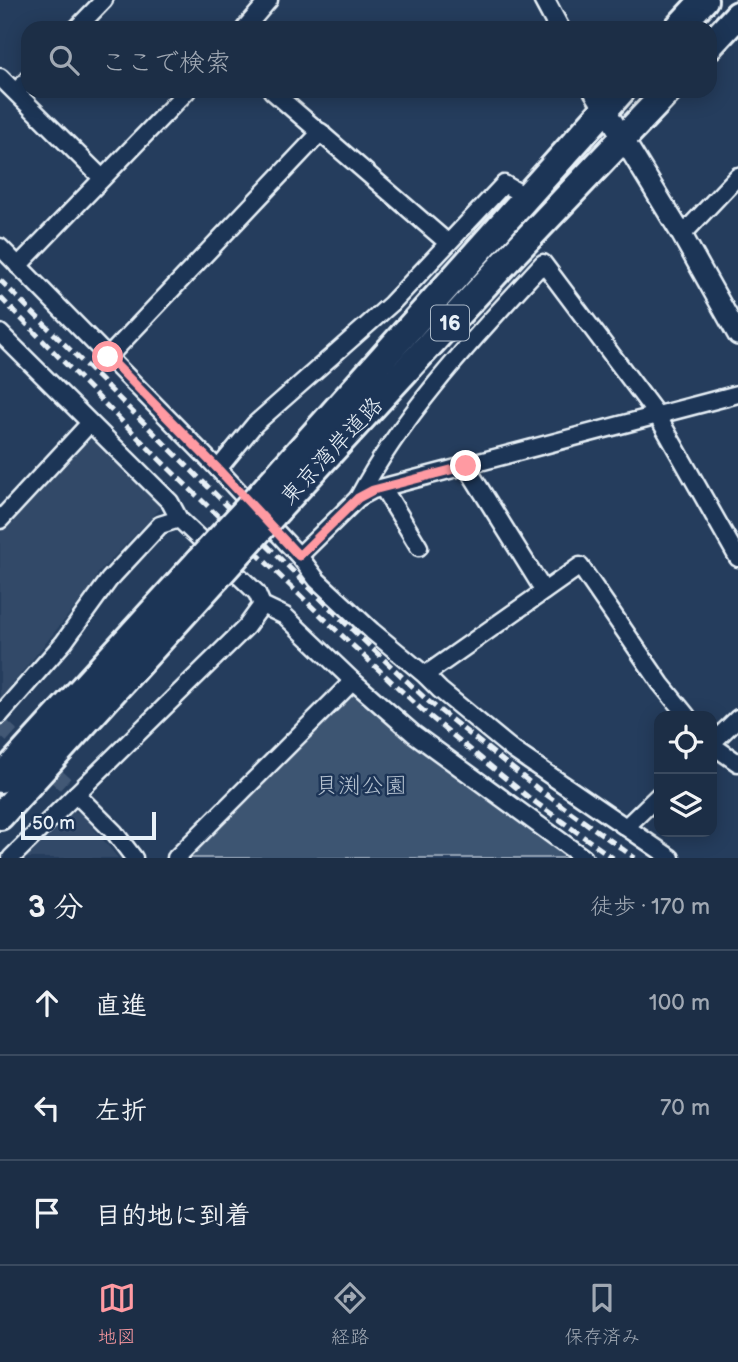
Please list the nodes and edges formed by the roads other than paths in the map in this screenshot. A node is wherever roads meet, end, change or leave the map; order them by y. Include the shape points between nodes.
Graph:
1 (104, 0) edge
2 (269, 0) edge
3 (544, 0) edge
4 (704, 0) edge
5 (738, 15) edge
6 (84, 21) edge
7 (251, 21) edge
8 (555, 21) edge
9 (684, 21) edge
10 (717, 38) edge
11 (0, 76) edge
12 (21, 87) edge
13 (16, 92) junction
14 (21, 97) edge
15 (22, 98) edge
16 (180, 98) edge
17 (280, 98) edge
18 (605, 98) edge
19 (606, 98) edge
20 (661, 98) edge
21 (321, 132) junction
22 (623, 139) junction
23 (738, 176) edge
24 (102, 178) junction
25 (525, 196) junction
26 (682, 235) junction
27 (448, 243) junction
28 (0, 247) edge
29 (18, 266) junction
30 (1, 335) edge
31 (738, 335) edge
32 (108, 357) junction
33 (738, 394) edge
34 (657, 415) junction
35 (90, 423) junction
36 (466, 466) junction
37 (218, 469) junction
38 (383, 488) junction
39 (358, 498) junction
40 (271, 500) junction
41 (179, 519) junction
42 (0, 520) edge
43 (419, 547) dead end
44 (299, 556) junction
45 (738, 558) edge
46 (208, 569) junction
47 (544, 591) junction
48 (262, 605) junction
49 (425, 675) junction
50 (353, 681) junction
51 (683, 711) edge
52 (0, 715) edge
53 (738, 718) edge
54 (717, 739) edge
55 (717, 748) edge
56 (738, 763) edge
57 (0, 779) edge
58 (76, 794) junction
59 (654, 800) edge
60 (0, 816) edge
61 (626, 827) junction
62 (11, 858) edge
63 (134, 858) edge
64 (176, 858) edge
65 (584, 858) edge
66 (671, 858) edge

1 - 6 street
2 - 7 street
3 - 8 street
4 - 9 highway
5 - 10 highway
11 - 13 street
12 - 13 street
13 - 14 street
15 - 24 street
16 - 24 street
17 - 21 street
18 - 25 highway, 東京湾岸道路 / 16
19 - 22 street
20 - 22 highway, 東京湾岸道路 / 16
21 - 27 street
21 - 32 street
22 - 26 street
22 - 40 highway, 東京湾岸道路 / 16
23 - 26 street
24 - 29 street
25 - 27 street via 503,184
25 - 40 highway, 東京湾岸道路 / 16
26 - 31 street
27 - 37 street via 391,304 255,424
28 - 29 street
29 - 32 street
30 - 35 street
32 - 37 street
33 - 34 street
34 - 36 street
34 - 39 street via 543,263 464,350 378,460
34 - 45 street
35 - 41 street via 170,502
35 - 42 street
36 - 38 street
36 - 47 street
37 - 44 street
38 - 39 street
38 - 43 street
39 - 44 street
40 - 46 highway, 東京湾岸道路 / 16, bridge
41 - 48 street via 257,593
41 - 52 street via 160,525 109,580 64,642
44 - 49 street via 317,580
46 - 57 highway, 東京湾岸道路 / 16
46 - 60 highway, 東京湾岸道路 / 16
47 - 49 street
47 - 51 street via 580,566
48 - 50 street via 285,616
48 - 58 street via 246,628
49 - 61 street via 513,750
50 - 64 street
50 - 65 street via 447,759
53 - 54 street
55 - 56 street
58 - 62 street
58 - 63 street
59 - 61 street
61 - 66 street

